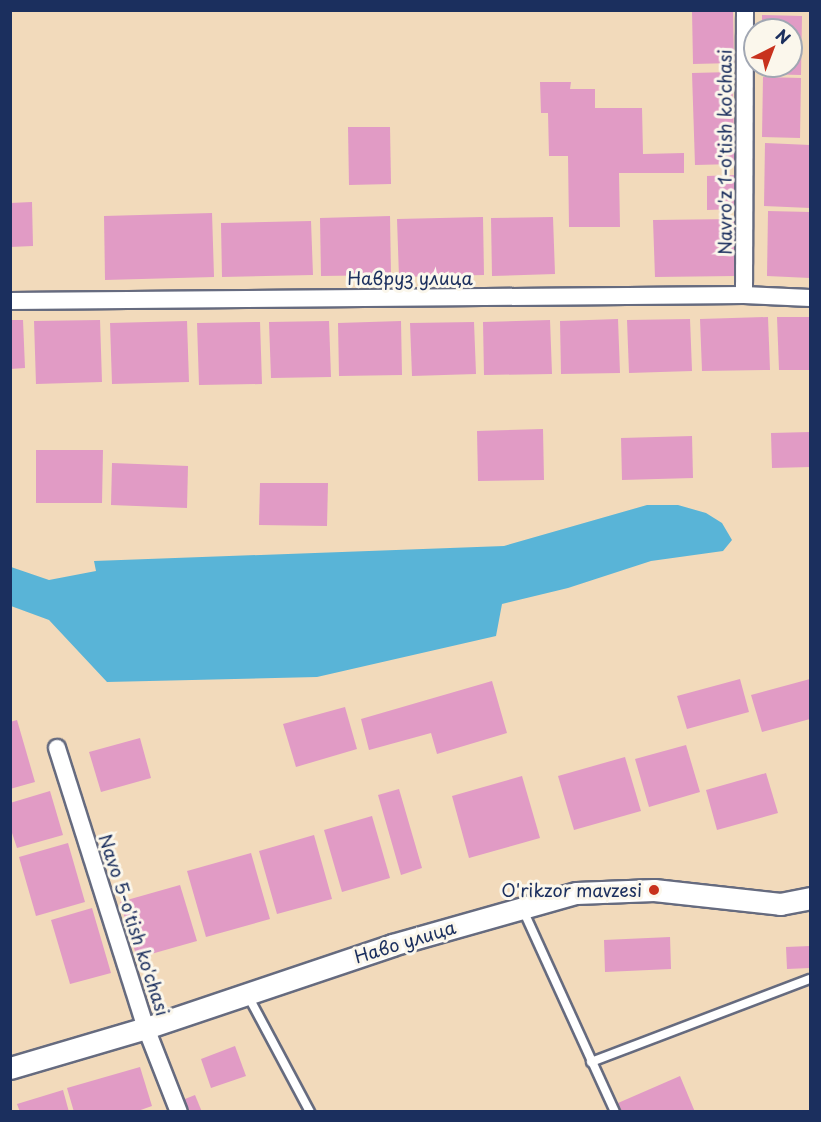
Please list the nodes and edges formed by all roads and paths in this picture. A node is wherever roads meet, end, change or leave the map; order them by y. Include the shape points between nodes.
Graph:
1 (745, 10) edge
2 (744, 295) junction
3 (810, 298) edge
4 (10, 301) edge
5 (57, 748) dead end
6 (810, 898) edge
7 (522, 906) junction
8 (810, 979) edge
9 (247, 994) junction
10 (146, 1028) junction
11 (591, 1062) junction
12 (10, 1068) edge
13 (179, 1112) edge
14 (310, 1112) edge
15 (615, 1112) edge

1 - 2 street, Navro'z 1-o'tish ko'chasi
2 - 3 street, Навруз улица
2 - 4 street, Навруз улица
5 - 10 street, Navo 5-o'tish ko'chasi
6 - 7 street, Наво улица via 780,904 654,890 576,893
7 - 9 street, Наво улица
7 - 11 lane
8 - 11 lane
9 - 10 street, Наво улица
9 - 14 lane
10 - 12 street, Наво улица
10 - 13 street, Navo 5-o'tish ko'chasi
11 - 15 lane

